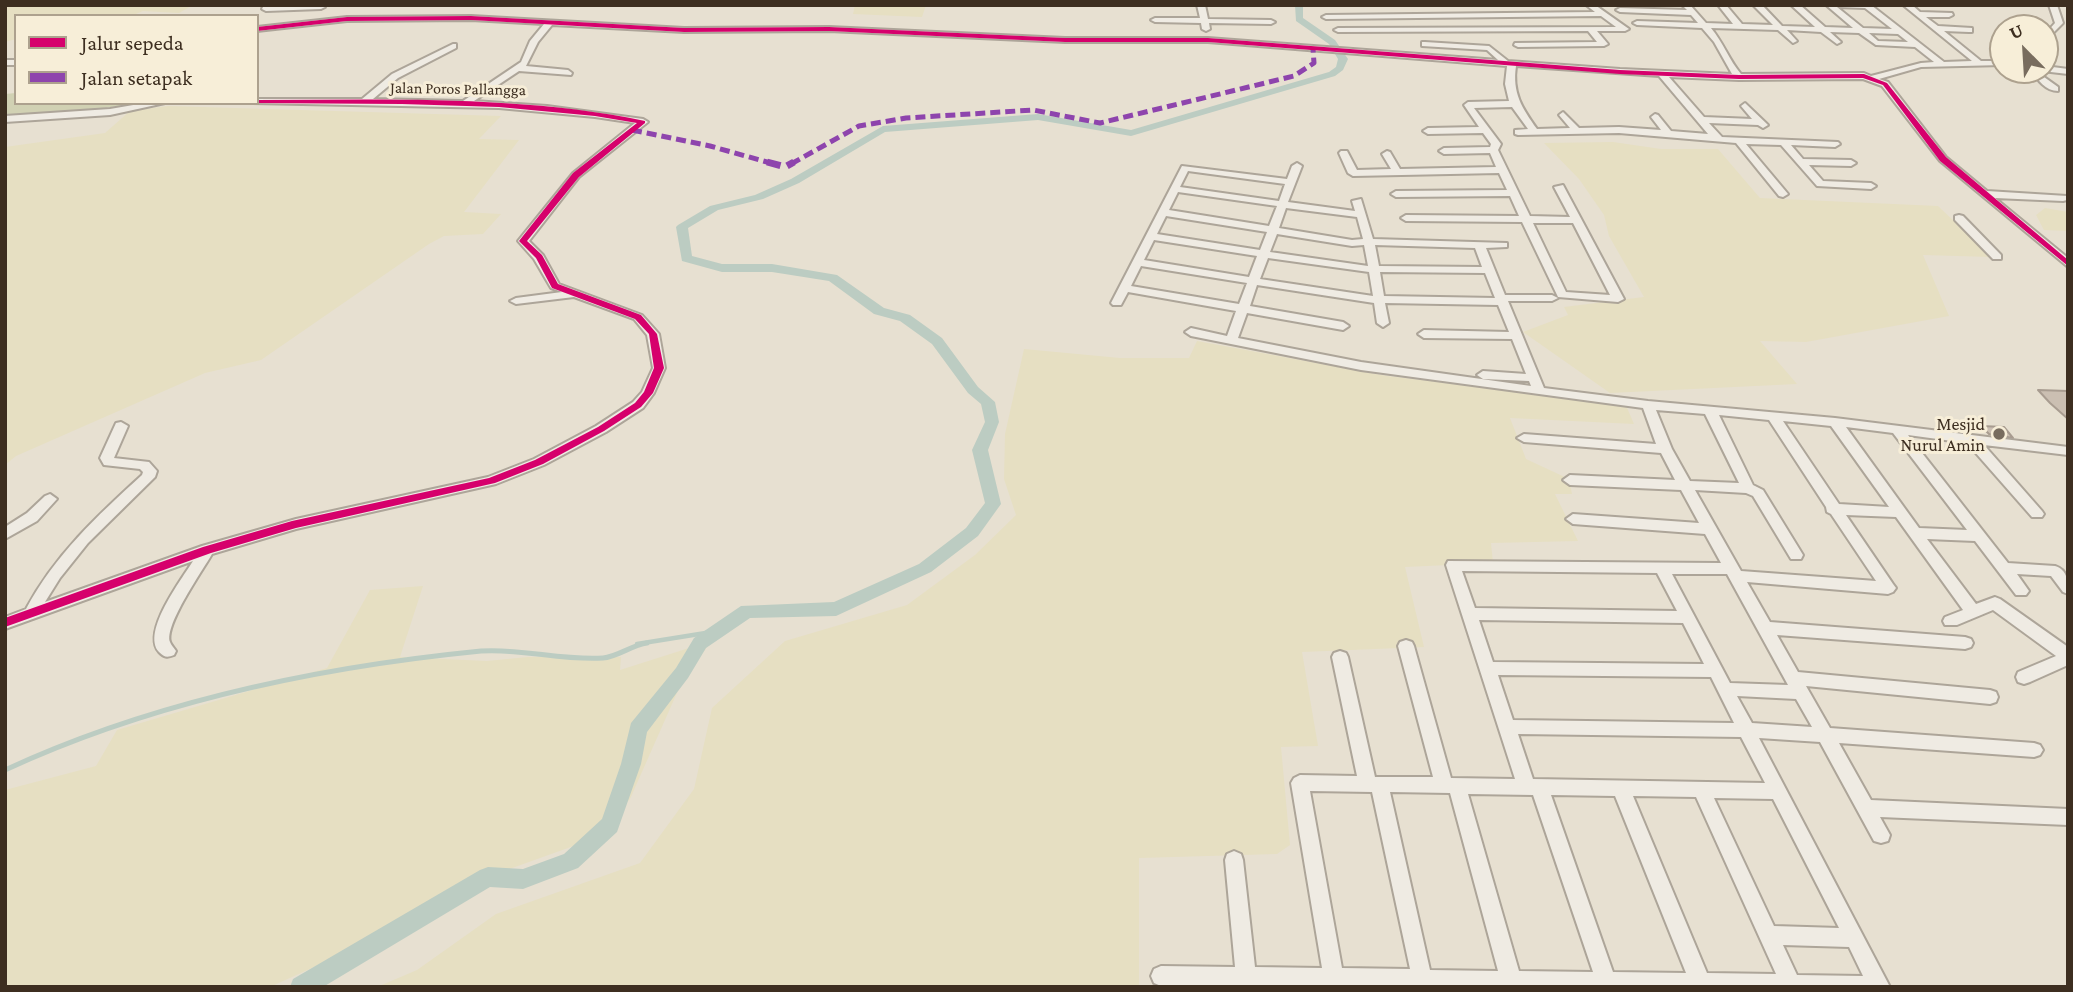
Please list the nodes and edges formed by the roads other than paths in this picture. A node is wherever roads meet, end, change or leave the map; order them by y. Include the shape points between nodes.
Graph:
1 (268, 5) edge
2 (1201, 5) edge
3 (1441, 5) edge
4 (1480, 5) edge
5 (1520, 5) edge
6 (1590, 5) edge
7 (1686, 5) edge
8 (1721, 5) edge
9 (1757, 5) edge
10 (1795, 5) edge
11 (1830, 5) edge
12 (1837, 5) edge
13 (1907, 5) edge
14 (322, 6) edge
15 (1866, 6) edge
16 (1620, 10) dead end
17 (1692, 13) junction
18 (1528, 14) junction
19 (1602, 14) junction
20 (1919, 15) junction
21 (1949, 15) dead end
22 (1410, 16) junction
23 (1450, 16) junction
24 (1491, 16) junction
25 (1326, 17) dead end
26 (1372, 17) junction
27 (1156, 20) dead end
28 (1205, 21) junction
29 (550, 22) junction
30 (1271, 22) dead end
31 (304, 23) junction
32 (1637, 23) dead end
33 (1705, 26) junction
34 (1740, 27) junction
35 (1780, 28) junction
36 (259, 29) edge
37 (1590, 29) junction
38 (1936, 29) junction
39 (1338, 30) dead end
40 (1380, 30) junction
41 (1419, 30) junction
42 (1456, 30) junction
43 (1504, 30) junction
44 (1553, 30) junction
45 (1822, 30) junction
46 (1969, 30) dead end
47 (1861, 31) junction
48 (1900, 32) junction
49 (1208, 40) junction
50 (1793, 41) dead end
51 (1837, 42) dead end
52 (1425, 44) dead end
53 (1518, 45) junction
54 (1567, 45) junction
55 (453, 46) dead end
56 (1917, 46) junction
57 (1978, 62) junction
58 (1989, 62) edge
59 (1509, 63) junction
60 (1941, 64) junction
61 (1534, 65) junction
62 (519, 68) junction
63 (568, 73) dead end
64 (1662, 74) junction
65 (1739, 77) junction
66 (1873, 78) junction
67 (2048, 84) edge
68 (2055, 89) dead end
69 (259, 102) edge
70 (364, 102) junction
71 (463, 104) junction
72 (1514, 104) junction
73 (150, 105) edge
74 (1745, 106) dead end
75 (1563, 115) dead end
76 (1655, 117) dead end
77 (5, 119) edge
78 (1703, 120) junction
79 (1760, 122) junction
80 (1486, 130) junction
81 (1428, 131) dead end
82 (1534, 131) junction
83 (1577, 131) junction
84 (1518, 132) dead end
85 (1669, 135) junction
86 (1716, 136) junction
87 (1738, 140) junction
88 (1780, 142) junction
89 (1835, 144) dead end
90 (1493, 150) junction
91 (1344, 153) dead end
92 (1387, 154) dead end
93 (1800, 162) junction
94 (1851, 163) dead end
95 (1297, 166) dead end
96 (1503, 170) junction
97 (1445, 171) junction
98 (1397, 172) junction
99 (1292, 182) junction
100 (1871, 186) dead end
101 (1559, 187) dead end
102 (1174, 189) junction
103 (1512, 193) junction
104 (1396, 194) dead end
105 (1783, 194) dead end
106 (1983, 194) junction
107 (2063, 198) dead end
108 (1357, 201) dead end
109 (1282, 205) junction
110 (1163, 212) junction
111 (1361, 215) junction
112 (1406, 218) dead end
113 (1523, 218) junction
114 (1959, 218) dead end
115 (1575, 219) junction
116 (1273, 230) junction
117 (1151, 236) junction
118 (1369, 242) junction
119 (1479, 245) junction
120 (1503, 245) dead end
121 (1264, 254) junction
122 (1997, 257) dead end
123 (1138, 262) junction
124 (2068, 264) edge
125 (1374, 269) junction
126 (1490, 270) junction
127 (1254, 282) junction
128 (1125, 288) junction
129 (572, 294) junction
130 (1552, 298) dead end
131 (1377, 299) junction
132 (1501, 300) junction
133 (516, 301) dead end
134 (1117, 303) dead end
135 (1243, 309) junction
136 (1383, 323) dead end
137 (1343, 326) dead end
138 (1191, 332) dead end
139 (1424, 334) dead end
140 (1515, 336) junction
141 (1231, 340) junction
142 (1474, 374) dead end
143 (1534, 378) junction
144 (1539, 391) junction
145 (1648, 405) junction
146 (1710, 411) junction
147 (1773, 416) junction
148 (1835, 422) junction
149 (121, 426) dead end
150 (1898, 431) junction
151 (1524, 438) dead end
152 (1972, 440) junction
153 (1665, 449) junction
154 (2068, 451) edge
155 (1570, 480) dead end
156 (1687, 486) junction
157 (1748, 488) junction
158 (50, 499) dead end
159 (1832, 509) junction
160 (1900, 512) junction
161 (2037, 514) dead end
162 (1573, 519) dead end
163 (1710, 529) junction
164 (1915, 533) junction
165 (5, 534) edge
166 (1981, 536) junction
167 (206, 550) junction
168 (1796, 555) dead end
169 (1662, 568) junction
170 (2004, 568) junction
171 (2061, 571) edge
172 (1735, 573) junction
173 (2068, 588) edge
174 (2021, 591) dead end
175 (1973, 612) junction
176 (32, 613) junction
177 (1469, 614) junction
178 (1687, 617) junction
179 (1951, 621) dead end
180 (5, 623) edge
181 (1765, 628) junction
182 (1965, 643) dead end
183 (1406, 646) dead end
184 (168, 650) dead end
185 (1340, 657) dead end
186 (2068, 657) edge
187 (1487, 668) junction
188 (1715, 671) junction
189 (2024, 677) dead end
190 (1797, 685) junction
191 (1724, 689) junction
192 (1990, 697) dead end
193 (1507, 727) junction
194 (1746, 730) junction
195 (1825, 735) junction
196 (2034, 750) dead end
197 (1373, 784) junction
198 (1450, 785) junction
199 (1533, 787) junction
200 (1621, 788) junction
201 (1701, 789) junction
202 (1777, 790) junction
203 (1866, 808) junction
204 (2068, 817) edge
205 (1881, 835) dead end
206 (1234, 860) dead end
207 (1768, 935) junction
208 (1854, 938) junction
209 (1161, 976) dead end
210 (1247, 982) edge
211 (1334, 983) edge
212 (1423, 983) edge
213 (1513, 985) edge
214 (1608, 985) edge
215 (1701, 986) edge
216 (1792, 986) edge
217 (1880, 986) edge

1 - 14 street via 266,9
2 - 28 street
3 - 23 street
4 - 24 street
5 - 18 street
6 - 19 street
7 - 17 street
8 - 34 street
9 - 35 street
10 - 45 street
11 - 47 street
12 - 15 street
13 - 20 street
14 - 31 street
15 - 48 street
16 - 17 street
17 - 33 street
18 - 19 street
18 - 24 street
19 - 37 street via 1625,29
20 - 21 street
20 - 38 street
22 - 23 street
22 - 26 street
22 - 41 street
23 - 24 street
23 - 42 street
24 - 43 street
25 - 26 street
26 - 40 street
27 - 28 street
28 - 30 street
28 - 49 street
29 - 31 street via 409,18
29 - 49 street via 1081,41
29 - 62 street
31 - 36 street
32 - 33 street
33 - 34 street
33 - 65 street
34 - 35 street
35 - 45 street
35 - 50 street
37 - 44 street
37 - 54 street via 1604,44
38 - 46 street
38 - 57 street
39 - 40 street
40 - 41 street
41 - 42 street
42 - 43 street
43 - 44 street
43 - 53 street
44 - 54 street
45 - 47 street
45 - 51 street
47 - 48 street
47 - 56 street via 1879,44
48 - 56 street
49 - 59 street
52 - 59 street via 1489,48
53 - 54 street
53 - 61 street
55 - 70 street via 395,76
56 - 60 street
57 - 58 street
57 - 60 street
59 - 61 street
59 - 72 street via 1507,87
60 - 66 street
61 - 64 street
62 - 63 street
62 - 71 street
64 - 65 street
64 - 78 street
65 - 66 street
66 - 106 street via 1885,84 1943,159
67 - 68 street
69 - 70 street, Jalan Poros Pallangga
70 - 71 street, Jalan Poros Pallangga
71 - 129 street, Jalan Poros Pallangga via 542,107 643,122 576,175 523,241 539,257 555,286
72 - 80 street via 1468,105
72 - 82 street
73 - 77 street
74 - 79 street
75 - 83 street
76 - 85 street
78 - 79 street
78 - 86 street
79 - 88 street
80 - 81 street
80 - 90 street via 1496,145
82 - 83 street
82 - 84 street
83 - 85 street via 1617,126
85 - 86 street
86 - 87 street
87 - 88 street
87 - 105 street
88 - 89 street
88 - 93 street
90 - 96 street
90 - 97 street via 1440,154
91 - 98 street via 1353,173
92 - 98 street
93 - 94 street
93 - 100 street via 1820,184
95 - 99 street
96 - 97 street
96 - 103 street
97 - 98 street
99 - 102 street via 1185,168
99 - 109 street
101 - 115 street
102 - 109 street
102 - 110 street
103 - 104 street
103 - 113 street
106 - 107 street
106 - 124 street
108 - 111 street
109 - 111 street
109 - 116 street
110 - 116 street
110 - 117 street
111 - 118 street
112 - 113 street
113 - 115 street
113 - 115 street via 1562,295 1618,299
114 - 122 street
116 - 118 street
116 - 121 street
117 - 121 street
117 - 123 street
118 - 119 street
118 - 125 street
119 - 120 street
119 - 126 street
121 - 125 street
121 - 127 street
123 - 127 street
123 - 128 street
125 - 126 street
125 - 131 street
126 - 132 street
127 - 131 street
127 - 135 street
128 - 134 street
128 - 135 street
129 - 133 street
129 - 167 street via 638,317 653,334 659,368 638,405 539,462 491,481 296,524
130 - 132 street
131 - 132 street
131 - 136 street
132 - 140 street
135 - 137 street
135 - 141 street
138 - 141 street
139 - 140 street
140 - 143 street
141 - 144 street via 1361,366
142 - 143 street
143 - 144 street
144 - 145 street
145 - 146 street
145 - 153 street
146 - 147 street
146 - 157 street
147 - 148 street
147 - 159 street
148 - 150 street
148 - 160 street
149 - 176 street via 107,454 109,462 144,465 150,471 148,477 115,505 71,554 43,588
150 - 152 street
150 - 166 street
151 - 153 street
152 - 154 street
152 - 161 street
153 - 156 street
155 - 156 street
156 - 157 street
156 - 163 street
157 - 168 street via 1758,493
158 - 165 street
159 - 160 street
159 - 172 street via 1888,588
160 - 164 street
162 - 163 street
163 - 172 street
164 - 166 street
164 - 175 street
166 - 170 street
167 - 176 street
167 - 184 street via 164,626 162,645
169 - 172 street
169 - 177 street via 1453,565
169 - 178 street
170 - 171 street
170 - 174 street
171 - 173 street
172 - 181 street
175 - 179 street
175 - 186 street via 1995,603
176 - 180 street
177 - 178 street
177 - 187 street
178 - 188 street
181 - 182 street
181 - 190 street
183 - 198 street
185 - 197 street
186 - 189 street
187 - 188 street
187 - 193 street
188 - 191 street
190 - 191 street
190 - 192 street
190 - 195 street
191 - 194 street
193 - 194 street
193 - 199 street
194 - 195 street
194 - 202 street
195 - 196 street
195 - 203 street
197 - 198 street
197 - 211 street via 1300,783
197 - 212 street
198 - 199 street
198 - 213 street
199 - 200 street
199 - 214 street
200 - 201 street
200 - 215 street
201 - 202 street
201 - 207 street
202 - 208 street
203 - 204 street
203 - 205 street
206 - 210 street
207 - 208 street
207 - 216 street
208 - 217 street
209 - 210 street
210 - 211 street
211 - 212 street
212 - 213 street
213 - 214 street
214 - 215 street
215 - 216 street
216 - 217 street

